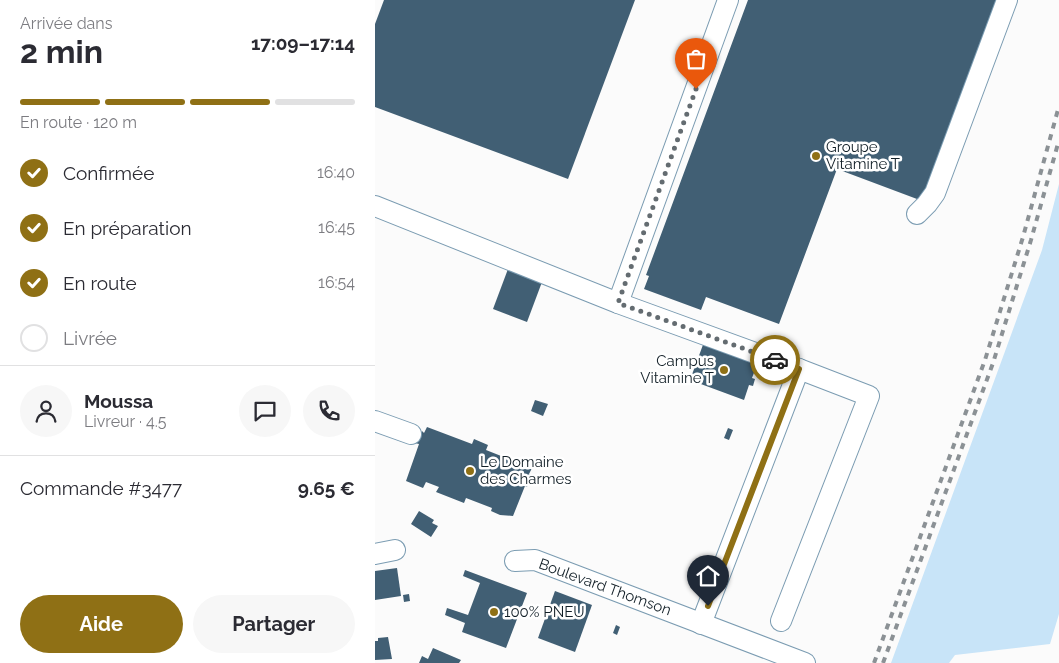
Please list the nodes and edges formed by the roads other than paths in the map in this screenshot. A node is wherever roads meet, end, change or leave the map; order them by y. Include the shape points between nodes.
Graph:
1 (728, 0) edge
2 (1007, 0) edge
3 (375, 206) edge
4 (917, 214) dead end
5 (618, 303) junction
6 (799, 369) junction
7 (375, 421) edge
8 (411, 434) dead end
9 (395, 550) dead end
10 (375, 554) edge
11 (515, 561) dead end
12 (781, 621) dead end
13 (701, 624) junction
14 (805, 663) edge

1 - 5 street
2 - 4 street via 935,193
3 - 5 street
5 - 6 street
6 - 12 street via 869,396
6 - 13 street
7 - 8 street
9 - 10 street
11 - 13 street, Boulevard Thomson via 535,560
13 - 14 street, Boulevard Thomson

